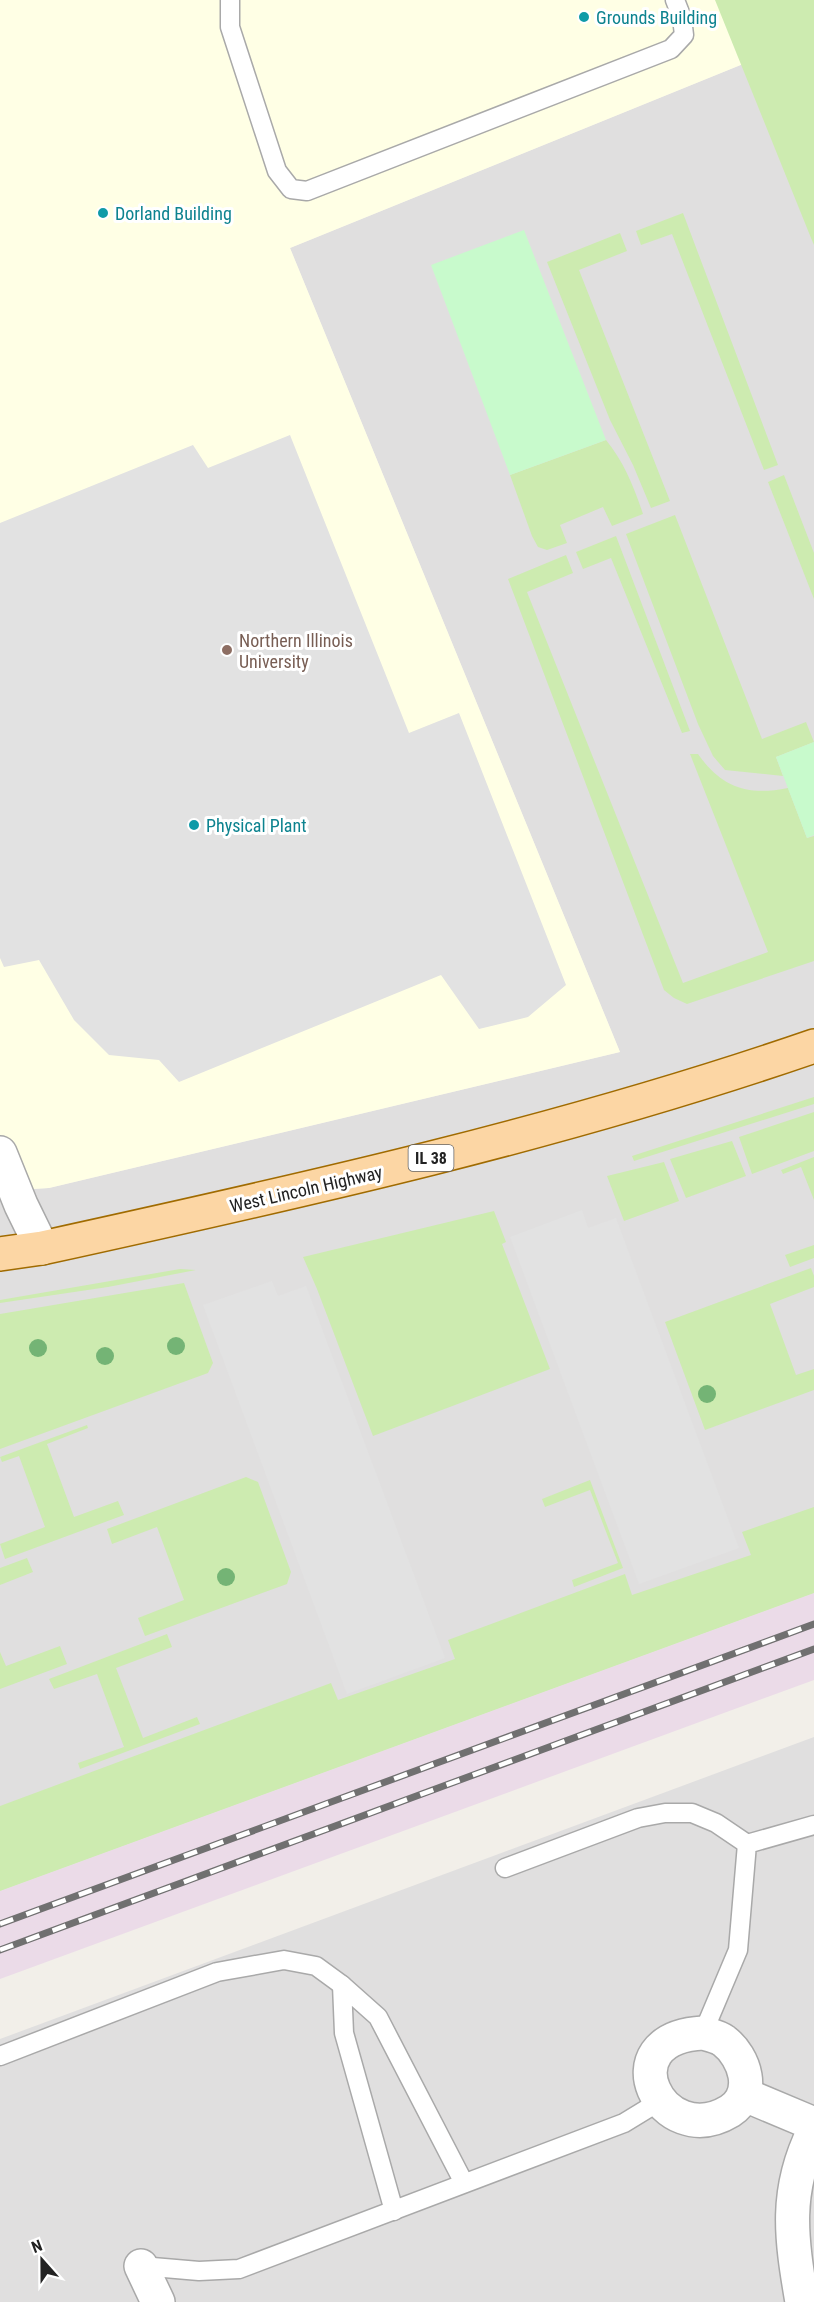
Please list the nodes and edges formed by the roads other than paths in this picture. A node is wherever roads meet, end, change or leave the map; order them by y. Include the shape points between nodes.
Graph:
1 (230, 0) edge
2 (675, 0) edge
3 (814, 1046) edge
4 (0, 1154) edge
5 (42, 1248) junction
6 (0, 1254) edge
7 (814, 1825) edge
8 (747, 1844) junction
9 (505, 1868) dead end
10 (342, 1985) junction
11 (703, 2033) junction
12 (0, 2056) edge
13 (744, 2095) junction
14 (660, 2101) junction
15 (814, 2124) edge
16 (814, 2131) edge
17 (464, 2183) junction
18 (394, 2211) junction
19 (141, 2266) joint
20 (158, 2302) edge
21 (802, 2302) edge

1 - 2 lane via 230,27 278,171 291,189 307,191 671,49 684,35
3 - 5 main road, West Lincoln Highway / IL 38 via 590,1116 399,1167
4 - 5 street
5 - 6 main road, West Lincoln Highway / IL 38
7 - 8 lane
8 - 9 lane via 693,1813 665,1813 638,1818
8 - 11 lane via 738,1950
10 - 12 lane via 316,1966 284,1960 217,1972
10 - 17 lane via 378,2017
10 - 18 lane via 344,2033
11 - 13 street via 723,2040 739,2056 746,2077
11 - 14 street via 683,2034 665,2043 655,2054 650,2064 651,2083
13 - 14 street via 734,2109 717,2118 697,2121 676,2115
13 - 15 street
14 - 17 lane via 624,2123
16 - 21 street via 797,2172 793,2204 792,2244
17 - 18 lane
18 - 19 lane via 239,2269 199,2271
19 - 20 street

